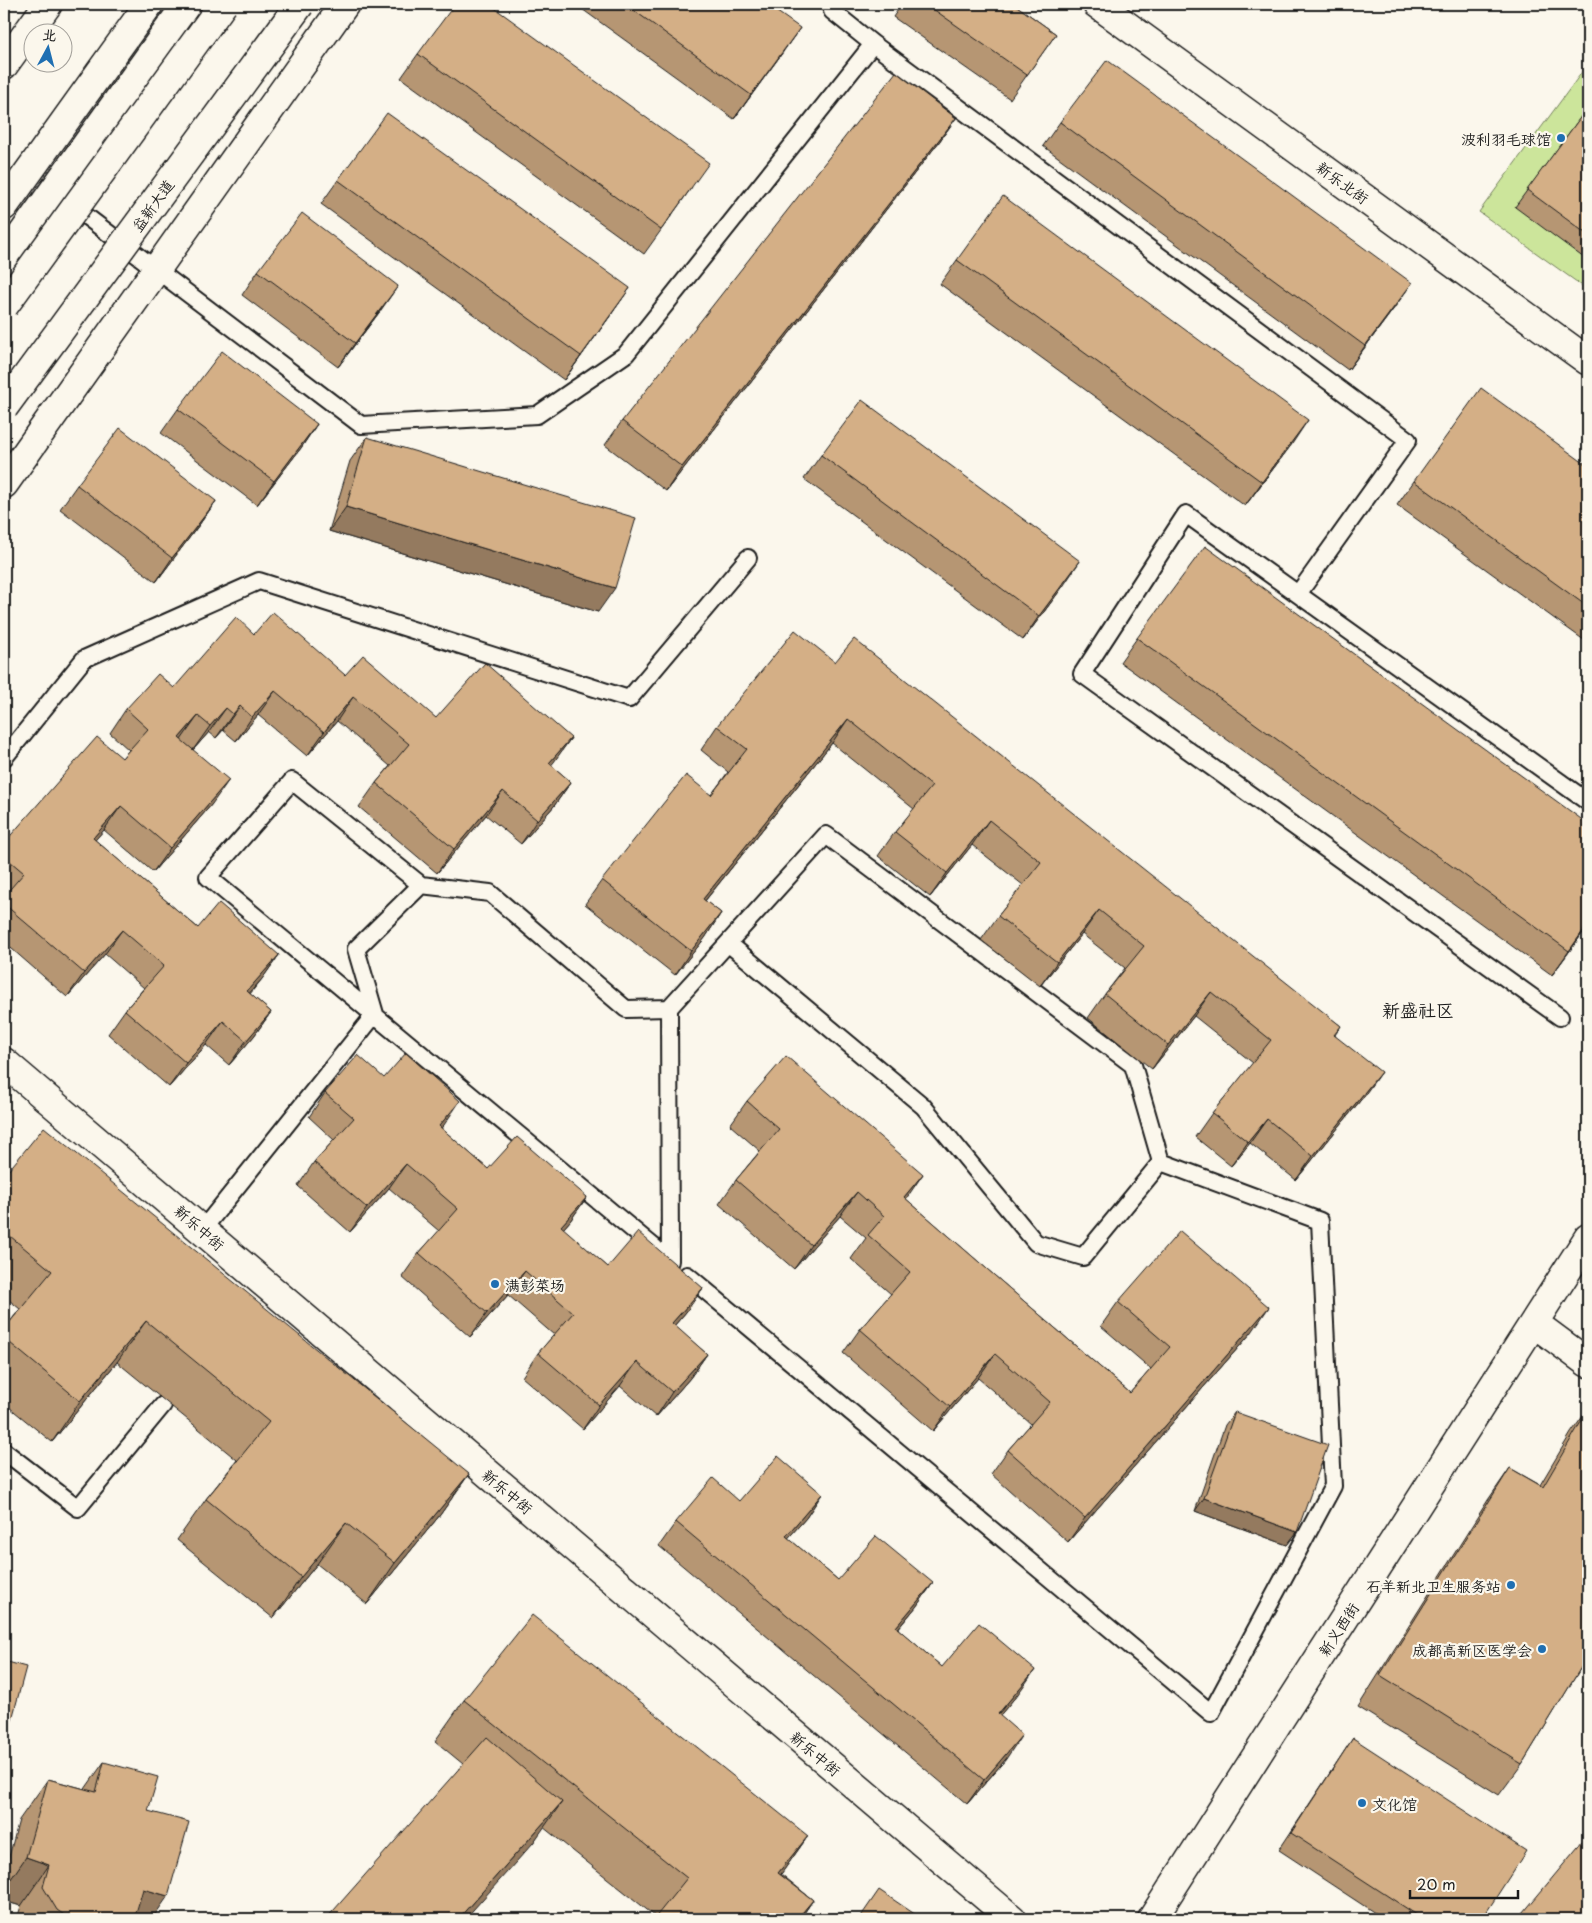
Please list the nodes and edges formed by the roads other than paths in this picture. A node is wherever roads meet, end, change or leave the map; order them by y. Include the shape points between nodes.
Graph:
1 (48, 4) edge
2 (148, 4) edge
3 (187, 4) edge
4 (223, 4) edge
5 (300, 4) edge
6 (345, 4) edge
7 (837, 4) edge
8 (1097, 4) edge
9 (873, 44) junction
10 (4, 65) edge
11 (53, 191) junction
12 (4, 206) edge
13 (4, 260) edge
14 (157, 269) junction
15 (4, 306) edge
16 (1588, 360) edge
17 (4, 407) edge
18 (4, 484) edge
19 (748, 558) dead end
20 (1298, 594) junction
21 (4, 758) edge
22 (1588, 802) edge
23 (421, 885) junction
24 (728, 943) junction
25 (669, 1008) junction
26 (375, 1014) junction
27 (1560, 1017) dead end
28 (4, 1062) edge
29 (1161, 1162) junction
30 (203, 1229) junction
31 (1588, 1238) edge
32 (670, 1261) junction
33 (1534, 1323) junction
34 (1588, 1363) edge
35 (164, 1405) edge
36 (4, 1451) edge
37 (1012, 1919) edge
38 (1152, 1919) edge

1 - 10 main road
2 - 12 main road
3 - 11 main road
4 - 15 main road, bridge
5 - 17 main road, 益新大道, bridge
6 - 14 main road
7 - 9 lane via 832,11
8 - 16 main road, 新乐北街
9 - 14 lane via 626,354 538,415 360,425
9 - 20 lane via 1408,440
11 - 13 main road
11 - 14 lane
14 - 18 main road
19 - 21 lane via 629,699 259,581 84,659
20 - 22 lane
20 - 27 lane via 1186,514 1082,674
23 - 25 lane via 490,893 626,1009
23 - 26 lane via 356,949
23 - 26 lane via 292,781 208,876
24 - 25 lane
24 - 29 lane via 923,1106 1036,1243 1083,1257
24 - 29 lane via 826,835 1133,1065
25 - 32 lane
26 - 30 lane
26 - 32 lane
28 - 30 main road, 新乐中街
29 - 32 lane via 1320,1220 1332,1486 1211,1712
30 - 37 main road, 新乐中街 via 258,1290
31 - 33 main road, 新义西街
33 - 34 main road
33 - 38 main road, 新义西街
35 - 36 lane via 78,1508

